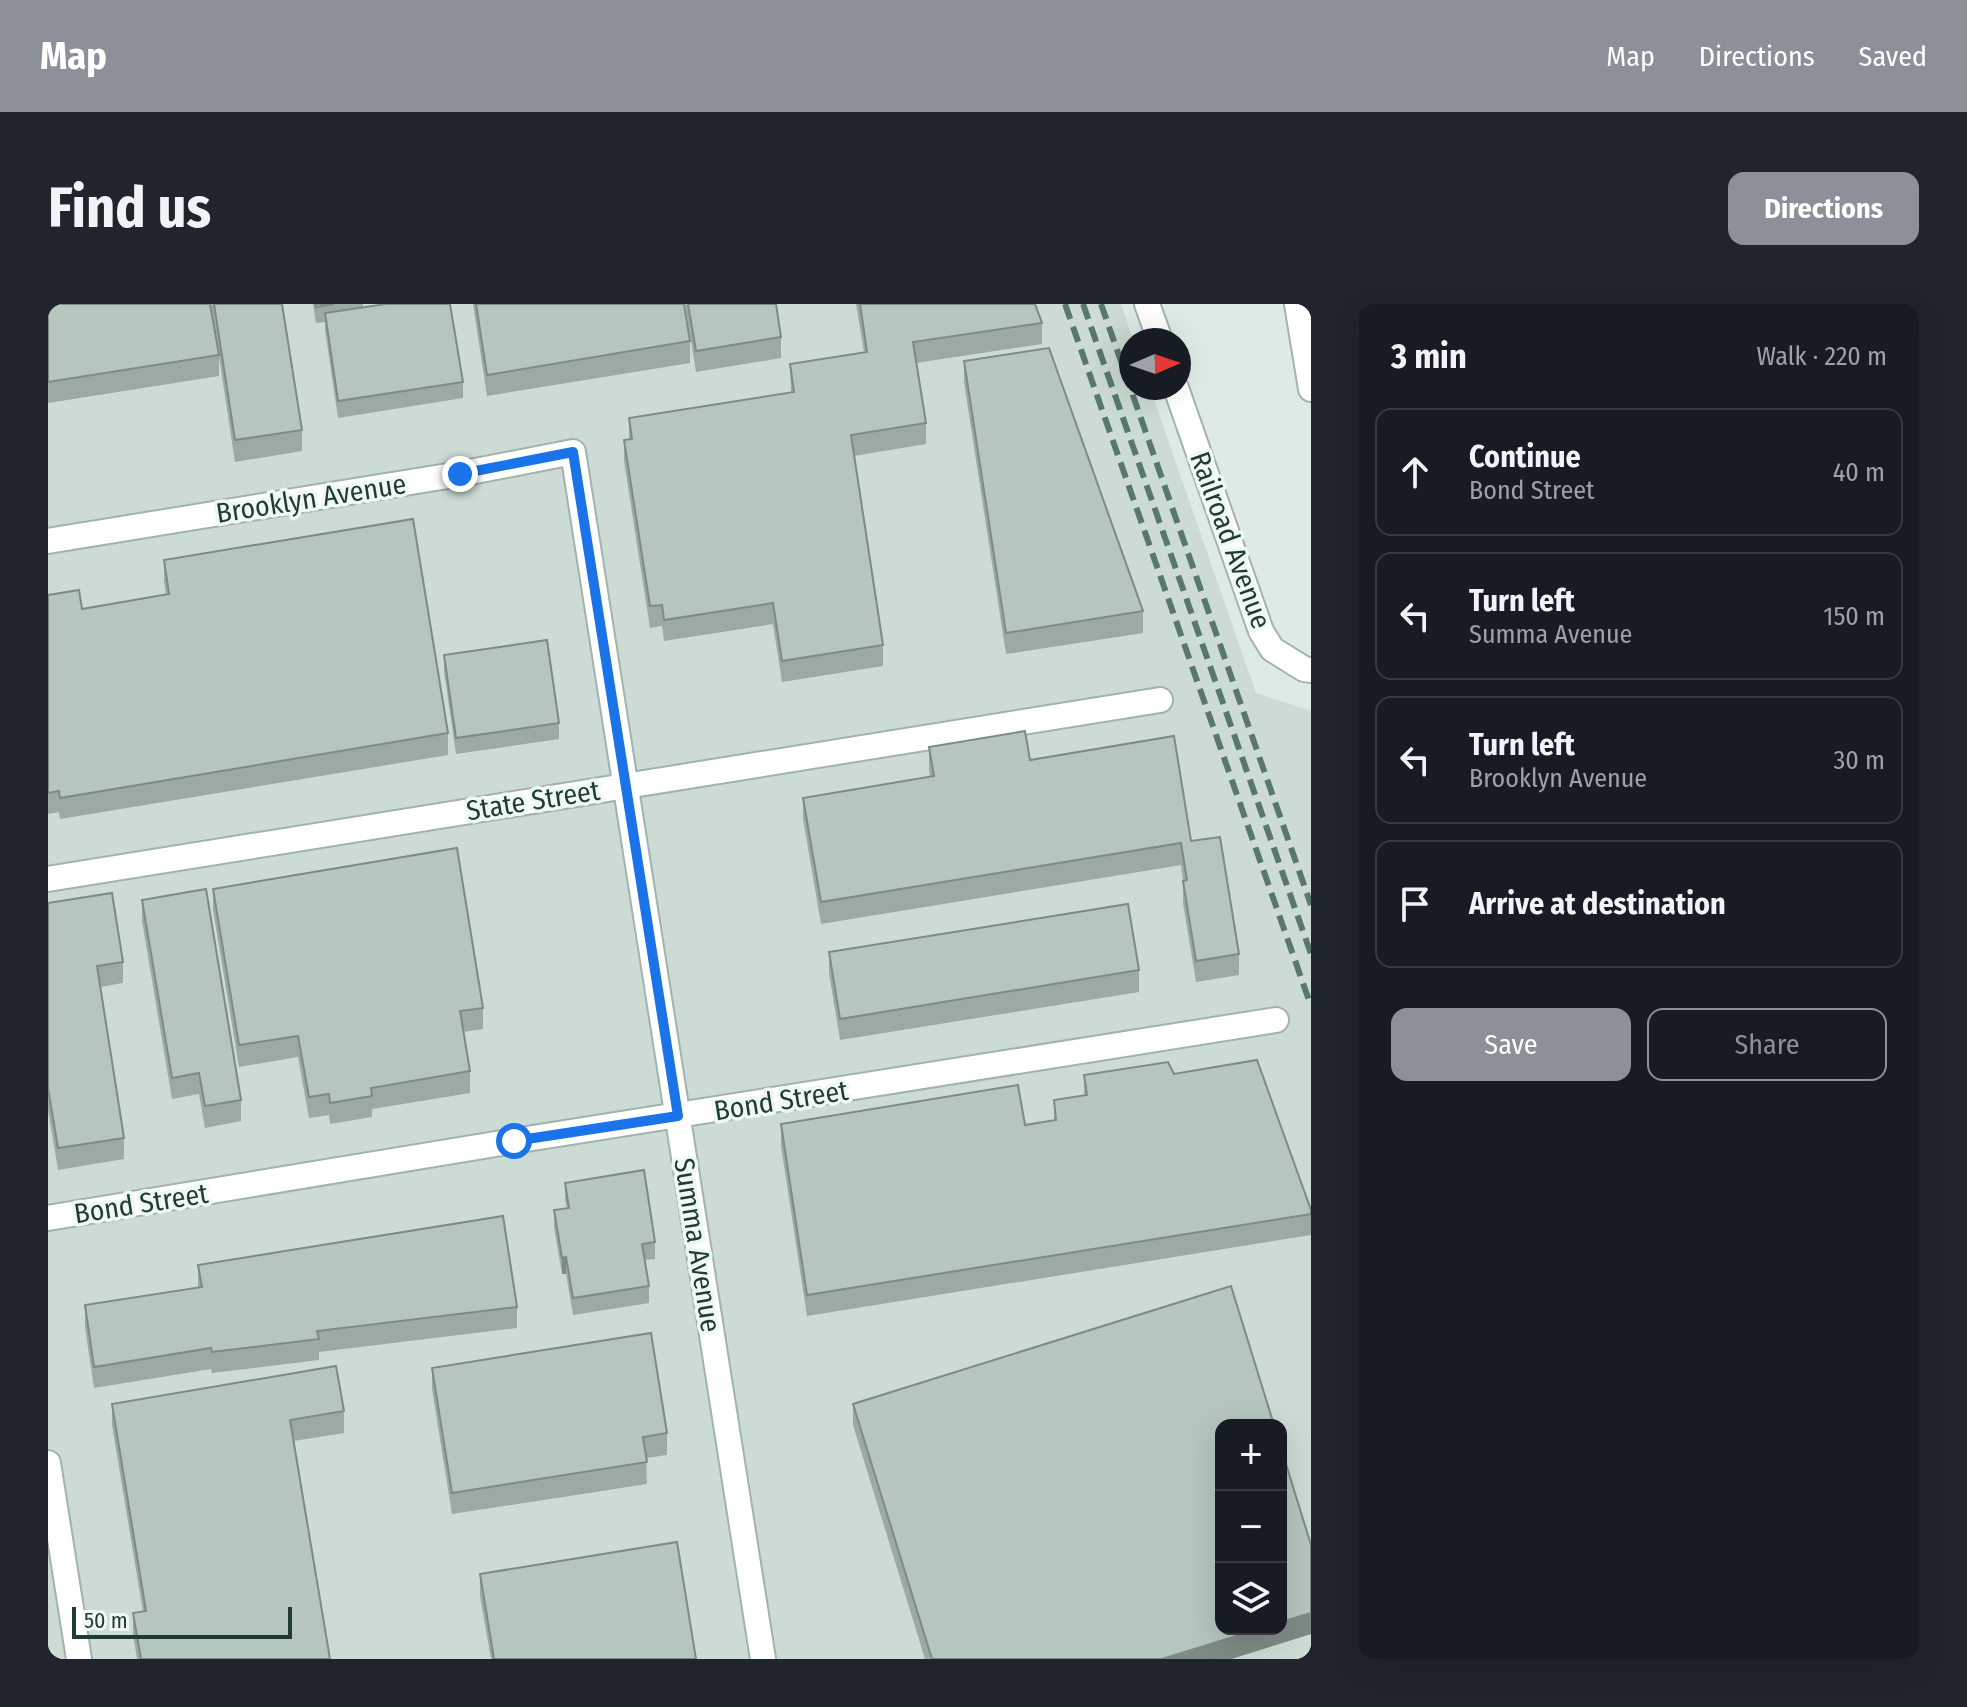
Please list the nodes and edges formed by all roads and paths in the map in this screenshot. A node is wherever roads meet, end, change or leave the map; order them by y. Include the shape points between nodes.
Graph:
1 (1147, 304) edge
2 (1297, 304) edge
3 (1156, 328) edge
4 (1307, 338) edge
5 (1311, 389) edge
6 (1180, 400) edge
7 (573, 452) joint
8 (48, 541) edge
9 (1311, 670) edge
10 (1160, 700) dead end
11 (625, 785) junction
12 (48, 879) edge
13 (1276, 1020) dead end
14 (678, 1116) junction
15 (48, 1218) edge
16 (48, 1463) edge
17 (79, 1659) edge
18 (763, 1659) edge

1 - 3 street
2 - 4 street
4 - 5 street
6 - 9 street, Railroad Avenue via 1261,631 1272,649
7 - 8 street, Brooklyn Avenue
7 - 11 street, Summa Avenue
10 - 11 street, State Street
11 - 12 street, State Street
11 - 14 street, Summa Avenue
13 - 14 street, Bond Street
14 - 15 street, Bond Street
14 - 18 street, Summa Avenue
16 - 17 street

